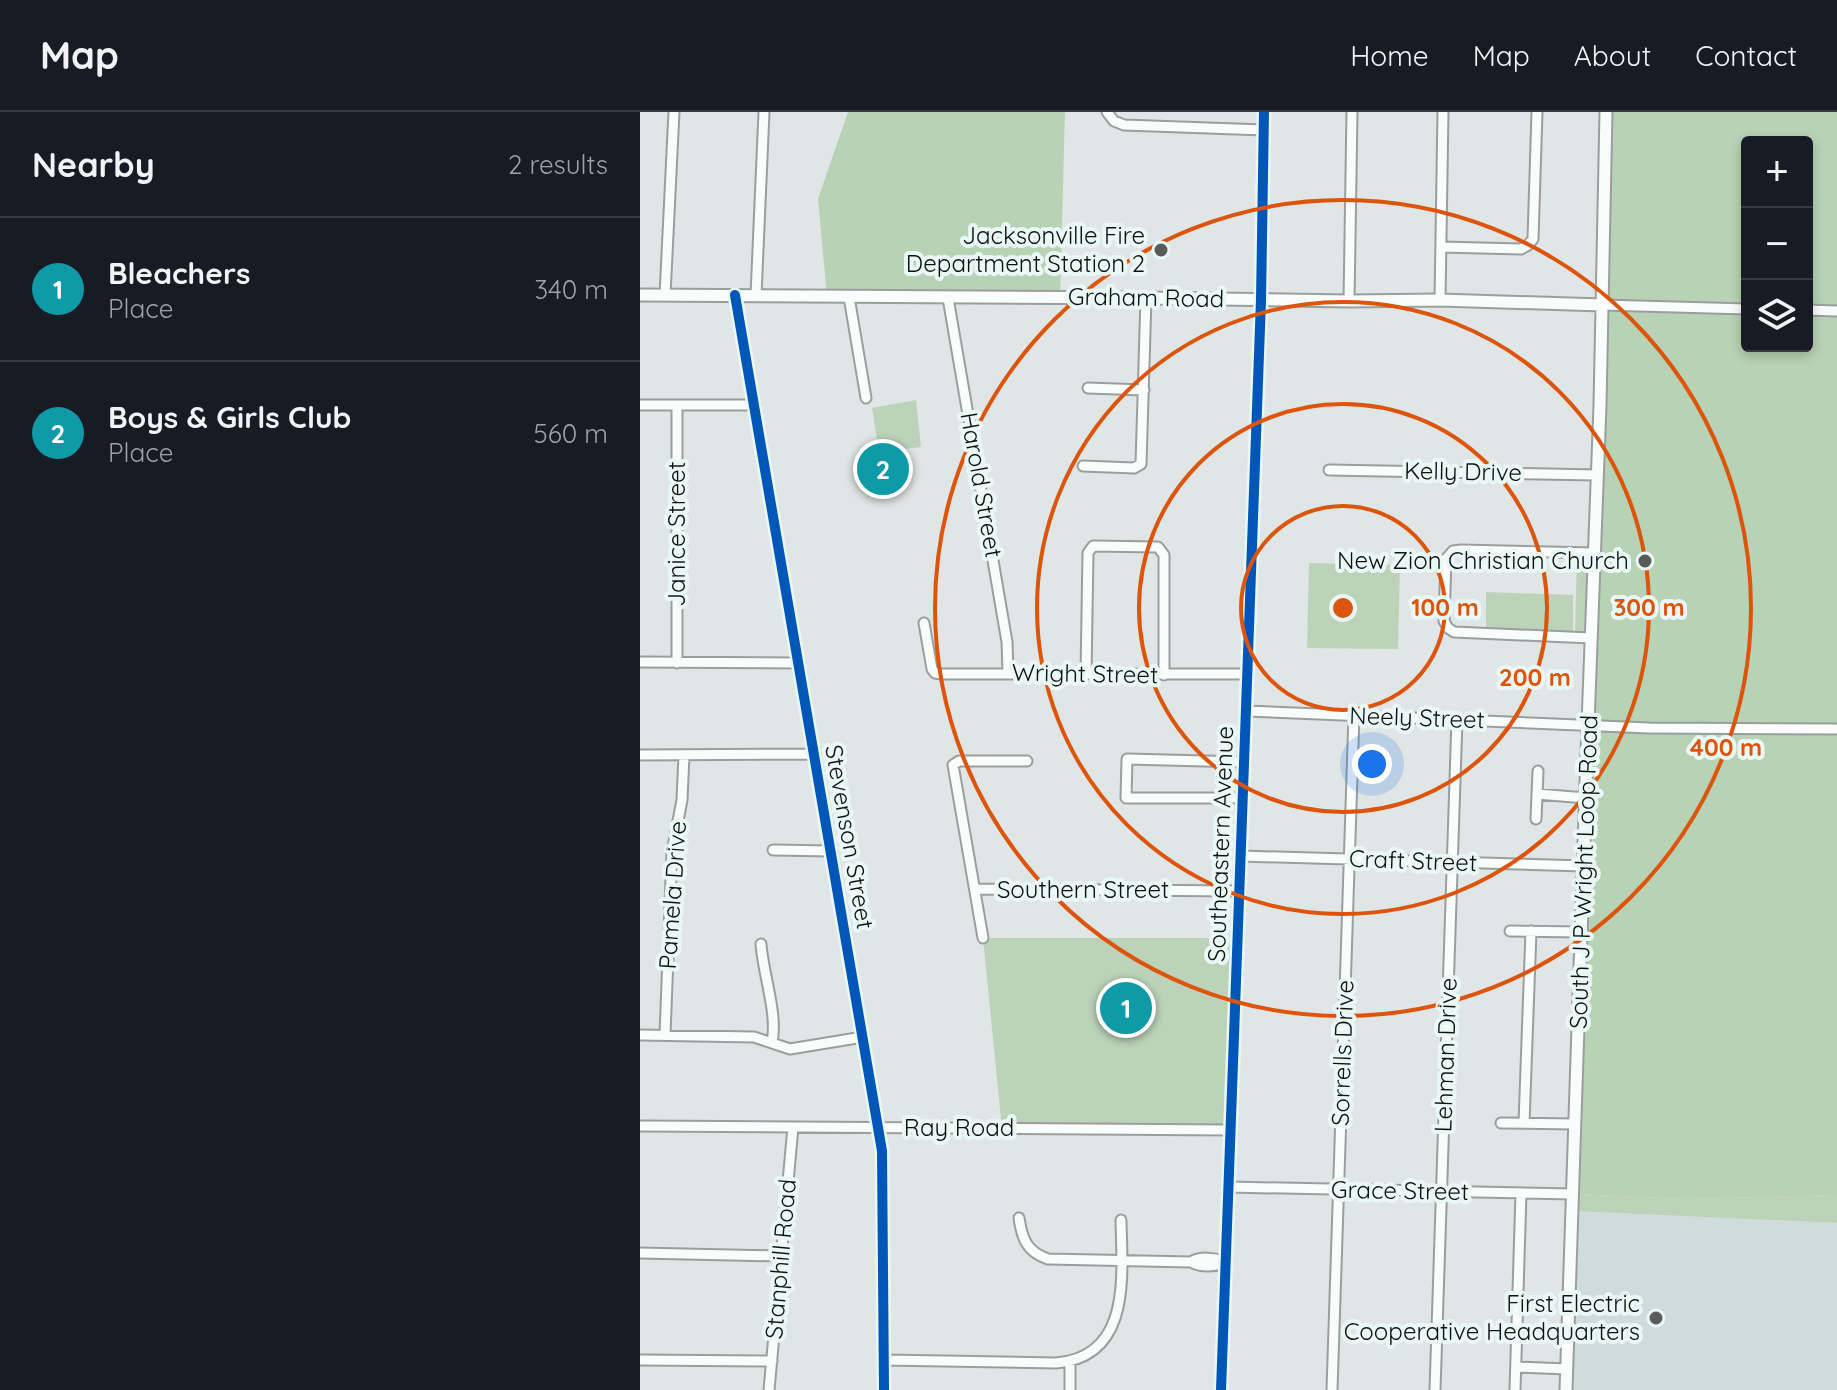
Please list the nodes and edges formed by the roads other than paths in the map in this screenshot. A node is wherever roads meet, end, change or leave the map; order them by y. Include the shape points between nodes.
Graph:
1 (674, 112) edge
2 (764, 112) edge
3 (1107, 112) edge
4 (1264, 112) edge
5 (1352, 112) edge
6 (1443, 112) edge
7 (1537, 112) edge
8 (1606, 112) edge
9 (1264, 130) junction
10 (1441, 247) junction
11 (640, 295) edge
12 (665, 295) junction
13 (735, 295) junction
14 (756, 295) junction
15 (849, 297) junction
16 (948, 298) junction
17 (1146, 298) junction
18 (1261, 300) junction
19 (1440, 300) junction
20 (1349, 301) junction
21 (1602, 305) junction
22 (1741, 309) edge
23 (1813, 310) edge
24 (1837, 311) edge
25 (1088, 388) dead end
26 (1144, 390) junction
27 (866, 398) dead end
28 (640, 405) edge
29 (677, 405) junction
30 (755, 405) junction
31 (1083, 466) dead end
32 (1329, 470) dead end
33 (1598, 475) junction
34 (1595, 553) junction
35 (924, 623) dead end
36 (1591, 638) junction
37 (640, 662) edge
38 (677, 663) junction
39 (799, 663) junction
40 (1008, 673) junction
41 (1086, 674) junction
42 (1247, 674) junction
43 (1164, 675) junction
44 (1246, 711) junction
45 (1354, 715) junction
46 (1457, 719) junction
47 (1588, 724) junction
48 (1837, 729) edge
49 (815, 754) junction
50 (640, 755) edge
51 (684, 755) junction
52 (1027, 761) dead end
53 (1244, 762) junction
54 (1538, 771) dead end
55 (1537, 794) junction
56 (1243, 798) junction
57 (1586, 798) junction
58 (1536, 819) dead end
59 (773, 850) dead end
60 (831, 851) junction
61 (1241, 856) junction
62 (1349, 859) junction
63 (1452, 862) junction
64 (1584, 866) junction
65 (975, 889) junction
66 (1240, 891) junction
67 (1510, 931) dead end
68 (1531, 931) junction
69 (1582, 932) junction
70 (983, 938) dead end
71 (761, 944) dead end
72 (640, 1035) edge
73 (665, 1035) junction
74 (863, 1037) junction
75 (772, 1042) junction
76 (1501, 1123) dead end
77 (1524, 1123) junction
78 (1575, 1124) junction
79 (640, 1126) edge
80 (793, 1127) junction
81 (878, 1128) junction
82 (1229, 1130) junction
83 (1228, 1187) junction
84 (1338, 1189) junction
85 (1441, 1191) junction
86 (1521, 1193) junction
87 (1573, 1194) junction
88 (1019, 1218) dead end
89 (1121, 1220) dead end
90 (640, 1253) edge
91 (781, 1256) junction
92 (1122, 1260) junction
93 (1225, 1261) junction
94 (640, 1360) edge
95 (884, 1360) junction
96 (772, 1361) junction
97 (1070, 1362) junction
98 (1516, 1367) junction
99 (1567, 1369) junction
100 (769, 1390) edge
101 (884, 1390) edge
102 (1070, 1390) edge
103 (1221, 1390) edge
104 (1332, 1390) edge
105 (1435, 1390) edge
106 (1515, 1390) edge
107 (1566, 1390) edge

1 - 12 street
2 - 14 street
3 - 9 street via 1124,125
4 - 9 street, Southeastern Avenue
5 - 20 street
6 - 10 street
7 - 10 street via 1533,239 1521,249
8 - 21 main road, South J P Wright Loop Road
9 - 18 street, Southeastern Avenue
10 - 19 street
11 - 12 main road, Graham Road
12 - 13 main road, Graham Road
13 - 14 main road, Graham Road
13 - 30 street, Stevenson Street
14 - 15 main road, Graham Road
15 - 16 main road, Graham Road
15 - 27 street
16 - 17 main road, Graham Road
16 - 40 street, Harold Street
17 - 18 main road, Graham Road
17 - 26 street
18 - 20 main road, Graham Road
18 - 42 street, Southeastern Avenue
19 - 20 main road, Graham Road
19 - 21 main road, Graham Road
21 - 22 street, Graham Road
21 - 33 main road, South J P Wright Loop Road
23 - 24 street
25 - 26 street
26 - 31 street via 1141,464
28 - 29 street
29 - 30 street
29 - 38 street, Janice Street
30 - 39 street, Stevenson Street
32 - 33 street, Kelly Drive
33 - 34 main road, South J P Wright Loop Road
34 - 36 main road, South J P Wright Loop Road
34 - 36 street via 1461,550 1446,559 1444,621 1454,632
35 - 40 street, Wright Street via 935,673
36 - 47 main road, South J P Wright Loop Road
37 - 38 street
38 - 39 street
39 - 49 street, Stevenson Street
40 - 41 street, Wright Street
41 - 43 street, Wright Street
41 - 43 street via 1088,550 1106,546 1158,547 1164,555
42 - 43 street, Wright Street
42 - 44 street, Southeastern Avenue
44 - 45 street, Neely Street
44 - 53 street, Southeastern Avenue
45 - 46 street, Neely Street
45 - 62 street, Sorrells Drive
46 - 47 street, Neely Street
46 - 63 street, Lehman Drive
47 - 48 street, Neely Street
47 - 57 main road, South J P Wright Loop Road
49 - 51 street
49 - 60 street, Stevenson Street
50 - 51 street
51 - 73 street, Pamela Drive via 672,852
52 - 65 street via 953,765
53 - 56 street, Southeastern Avenue
53 - 56 street via 1127,759 1126,798
54 - 55 street
55 - 57 street
55 - 58 street
56 - 61 street, Southeastern Avenue
57 - 64 main road, South J P Wright Loop Road
59 - 60 street
60 - 74 street, Stevenson Street
61 - 62 street, Craft Street
61 - 66 street, Southeastern Avenue
62 - 63 street, Craft Street
62 - 84 street, Sorrells Drive
63 - 64 street, Craft Street
63 - 85 street, Lehman Drive
64 - 69 main road, South J P Wright Loop Road
65 - 66 street, Southern Street
65 - 70 street
66 - 82 street, Southeastern Avenue
67 - 68 street
68 - 69 street
68 - 77 street
69 - 78 main road, South J P Wright Loop Road
71 - 75 street
72 - 73 street
73 - 75 street
74 - 75 street via 790,1049
74 - 81 street, Stevenson Street
76 - 77 street
77 - 78 street
78 - 87 main road, South J P Wright Loop Road
79 - 80 street, Ray Road
80 - 81 street, Ray Road
80 - 91 street, Stanphill Road
81 - 82 street, Ray Road
81 - 95 street, Stevenson Street
82 - 83 street, Southeastern Avenue
83 - 84 street, Grace Street
83 - 93 street, Southeastern Avenue
84 - 85 street, Grace Street
84 - 104 street, Sorrells Drive
85 - 86 street, Grace Street
85 - 105 street, Lehman Drive
86 - 87 street, Grace Street
86 - 98 street
87 - 99 main road, South J P Wright Loop Road
88 - 92 street via 1023,1241 1041,1257
89 - 92 street
90 - 91 street
91 - 96 street, Stanphill Road
92 - 93 street via 1198,1265
92 - 97 street via 1116,1319 1097,1346
93 - 103 street, Southeastern Avenue
94 - 96 street
95 - 97 street
95 - 101 street, Stevenson Street
96 - 100 street, Stanphill Road
97 - 102 street
98 - 99 street
98 - 106 street
99 - 107 main road, South J P Wright Loop Road

